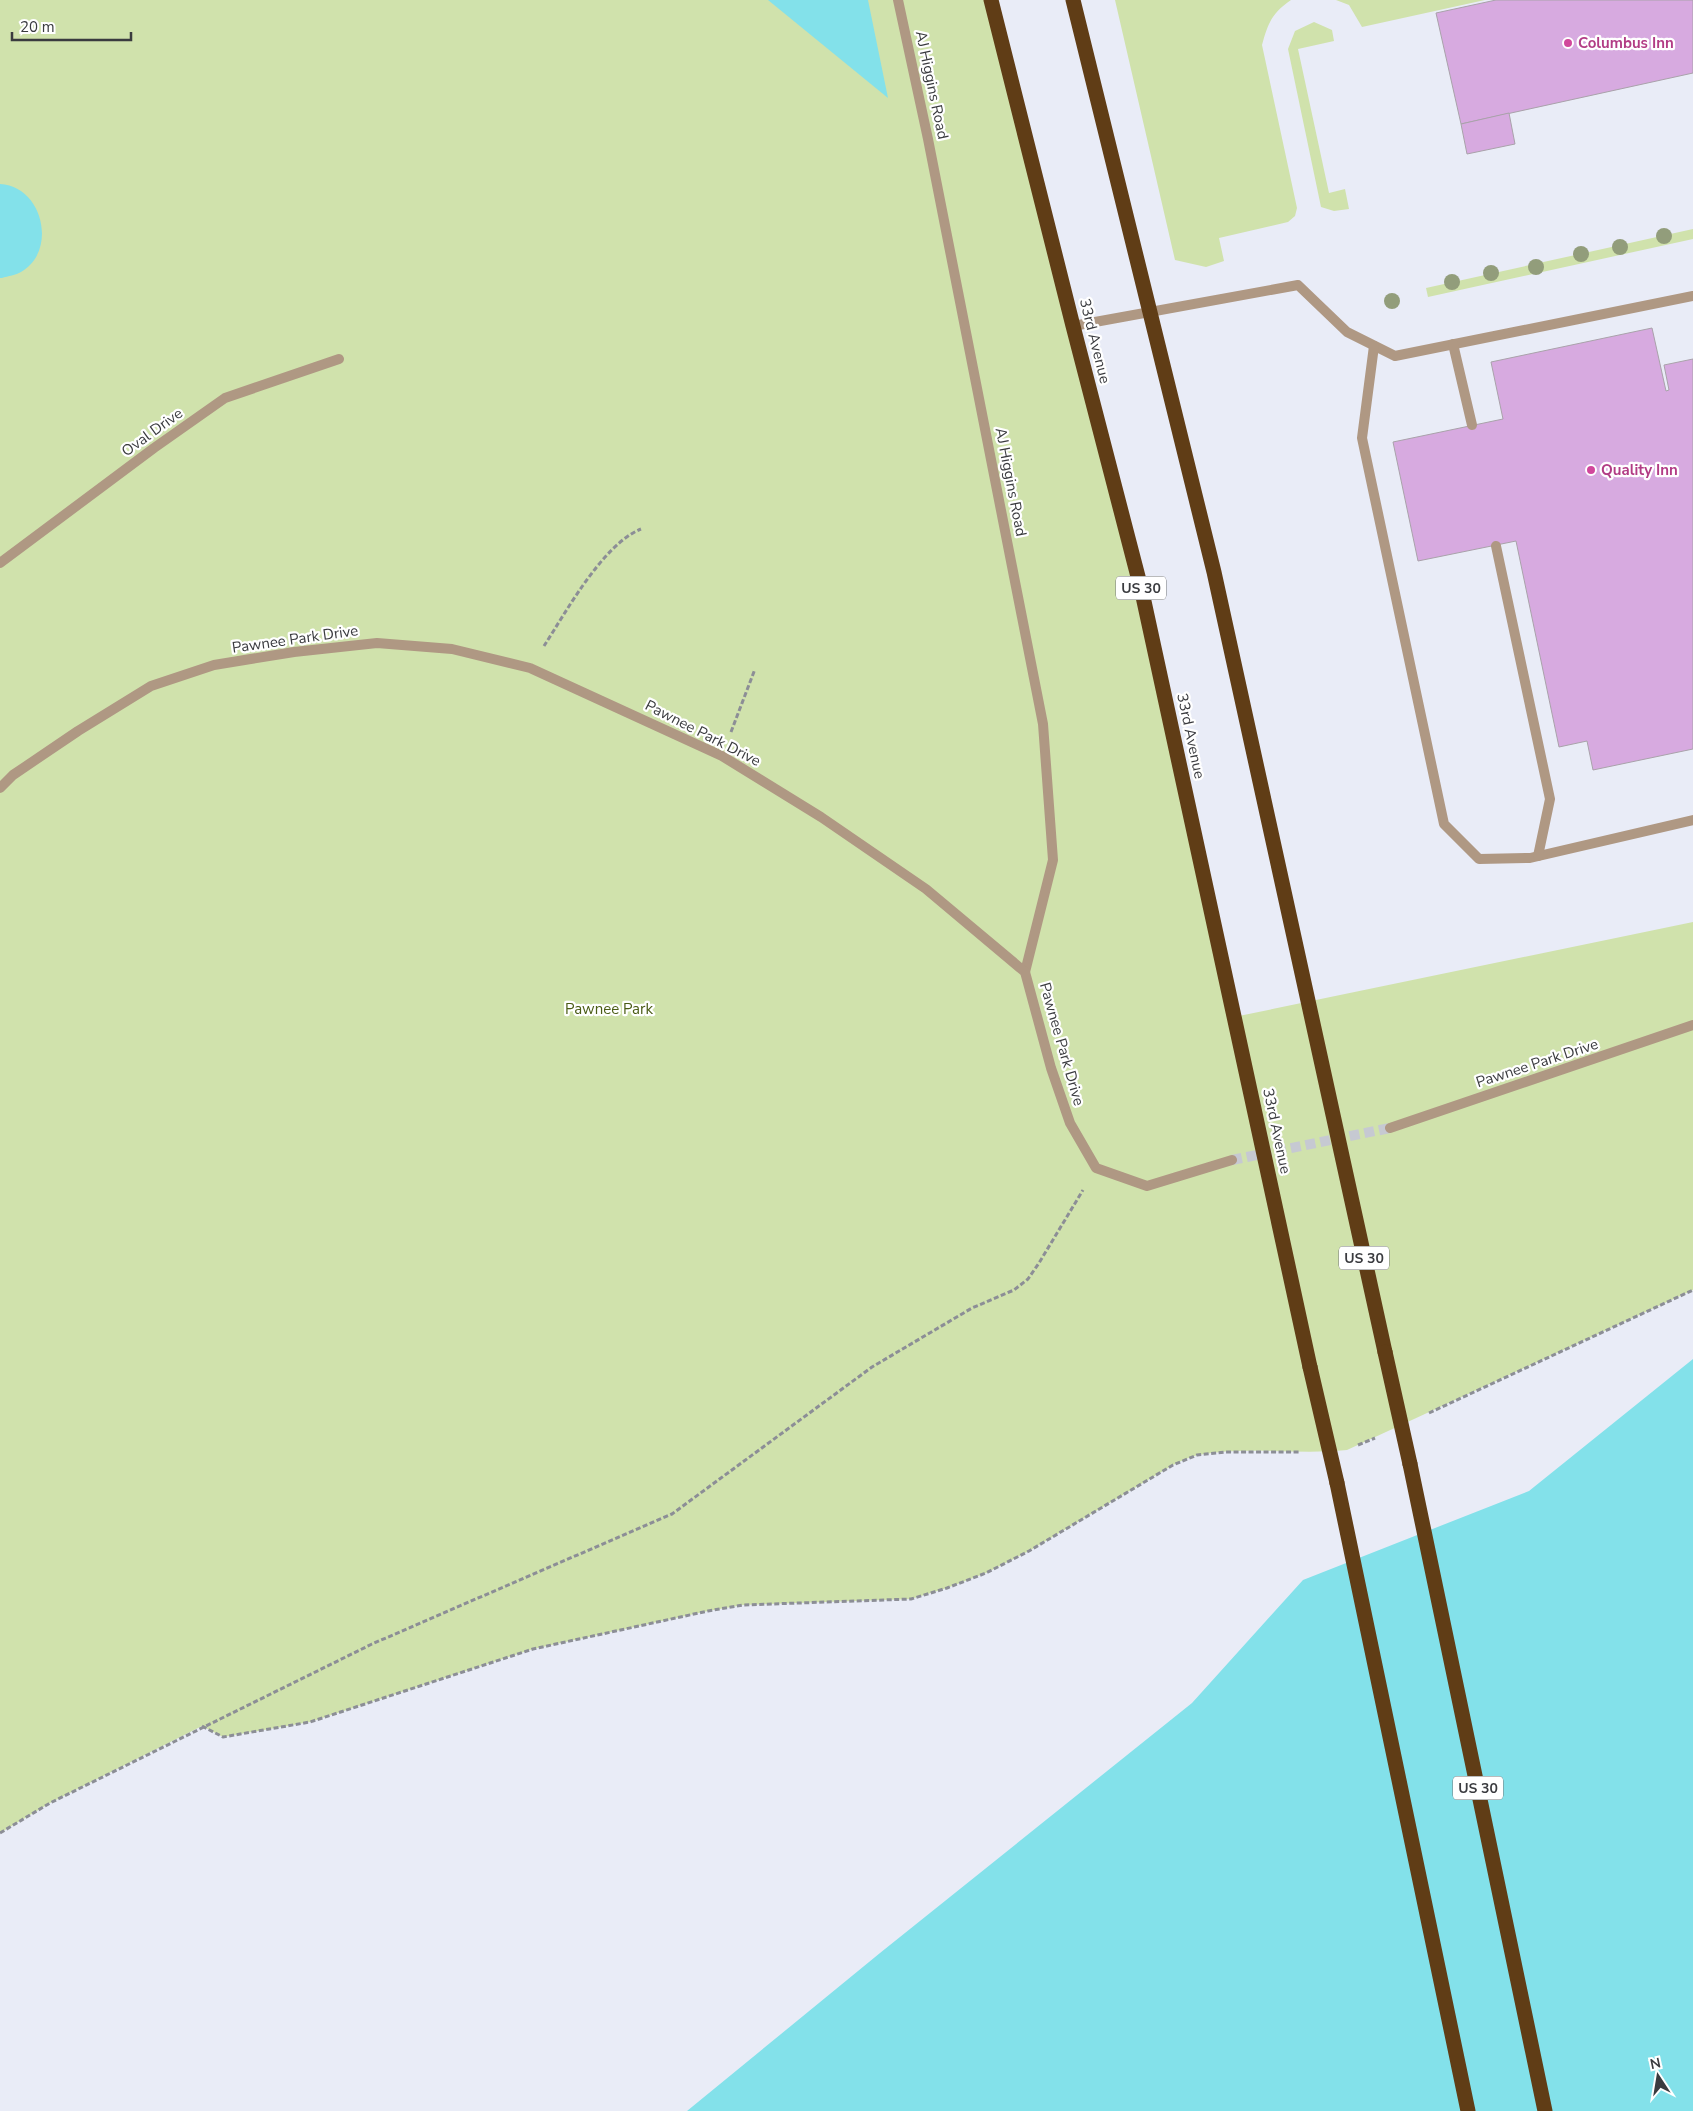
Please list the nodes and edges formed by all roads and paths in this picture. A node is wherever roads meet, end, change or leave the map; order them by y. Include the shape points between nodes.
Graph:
1 (898, 0) edge
2 (991, 0) edge
3 (1073, 0) edge
4 (1693, 296) edge
5 (1150, 311) junction
6 (1073, 326) junction
7 (1453, 344) junction
8 (1374, 346) junction
9 (339, 359) dead end
10 (1472, 426) dead end
11 (641, 529) dead end
12 (1496, 546) dead end
13 (0, 564) edge
14 (530, 668) junction
15 (754, 669) dead end
16 (722, 756) junction
17 (0, 788) edge
18 (1693, 820) edge
19 (1538, 856) junction
20 (1025, 972) junction
21 (1693, 1025) edge
22 (1390, 1128) tunnel mouth
23 (1232, 1160) tunnel mouth
24 (1096, 1168) junction
25 (1693, 1290) edge
26 (1422, 1416) dead end
27 (1376, 1437) dead end
28 (1354, 1447) dead end
29 (1308, 1452) dead end
30 (202, 1726) junction
31 (0, 1833) edge
32 (1468, 2111) edge
33 (1545, 2111) edge

1 - 20 street, AJ Higgins Road via 1043,724 1053,860
2 - 6 highway, 33rd Avenue / US 30
3 - 5 highway, US 30
4 - 7 street
5 - 6 street
5 - 8 street via 1298,285 1347,332
5 - 33 highway, US 30, bridge via 1214,572 1410,1464
6 - 32 highway, 33rd Avenue / US 30, bridge via 1142,592 1337,1483
7 - 8 street via 1395,356
7 - 10 street
8 - 19 street via 1362,438 1444,824 1479,859
9 - 13 street, Oval Drive via 225,398
11 - 14 path via 618,546 592,573
12 - 19 street via 1550,799
14 - 16 street, Pawnee Park Drive
14 - 17 street, Pawnee Park Drive via 452,649 377,643 214,665 151,686 78,731
15 - 16 path
16 - 20 street, Pawnee Park Drive via 821,817 926,889
18 - 19 street
20 - 24 street, Pawnee Park Drive via 1051,1068 1070,1123
21 - 22 street, Pawnee Park Drive
23 - 24 street via 1147,1186
24 - 30 path via 1028,1279 1014,1290 972,1308 872,1367 672,1514 372,1644
25 - 26 path
27 - 28 path
29 - 30 path via 1226,1452 1197,1456 1173,1465 994,1569 912,1599 743,1605 708,1611 533,1649 310,1722 223,1737
30 - 31 path via 50,1803

